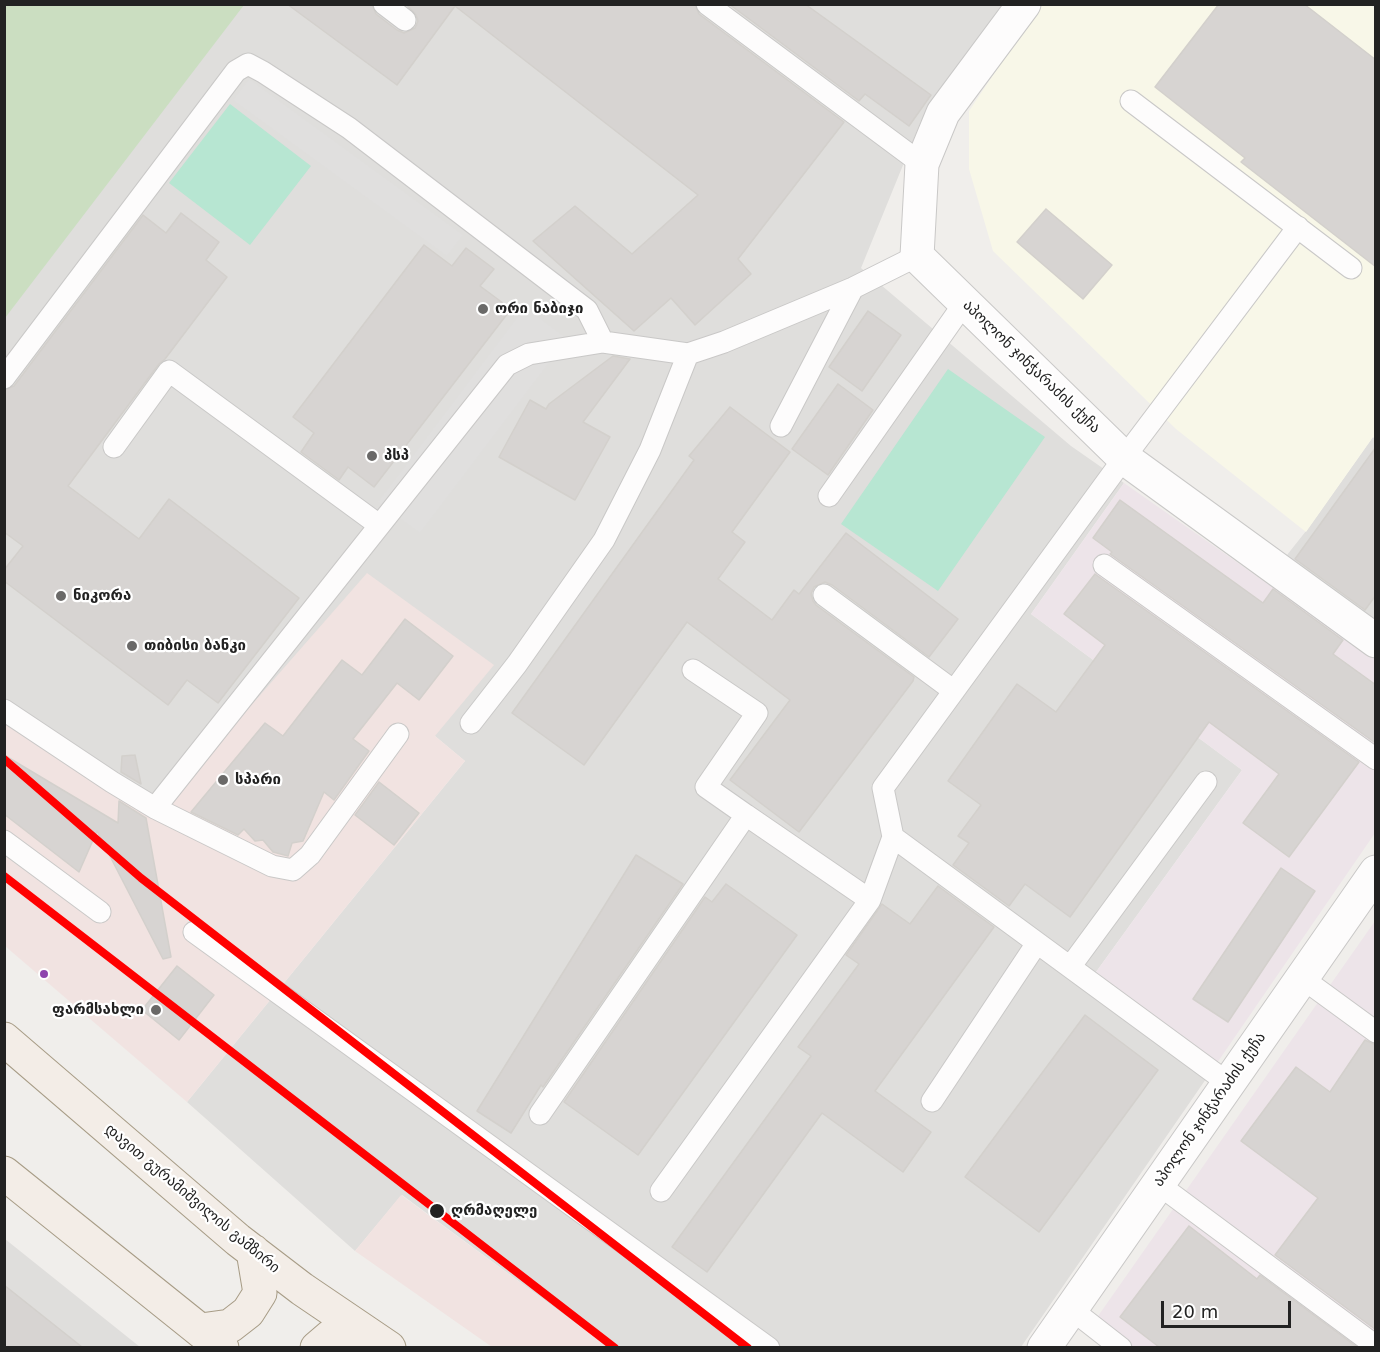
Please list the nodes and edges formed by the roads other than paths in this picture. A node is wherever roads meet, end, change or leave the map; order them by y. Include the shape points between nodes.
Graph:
1 (384, 4) edge
2 (707, 4) edge
3 (1024, 4) edge
4 (405, 20) dead end
5 (1131, 101) dead end
6 (922, 164) junction
7 (1298, 227) junction
8 (917, 256) junction
9 (1351, 268) dead end
10 (853, 288) junction
11 (965, 302) junction
12 (603, 342) junction
13 (688, 354) junction
14 (4, 378) edge
15 (781, 426) dead end
16 (114, 447) dead end
17 (1124, 458) junction
18 (829, 496) dead end
19 (379, 525) junction
20 (1104, 565) dead end
21 (824, 596) dead end
22 (1376, 641) edge
23 (693, 669) dead end
24 (954, 691) junction
25 (4, 710) edge
26 (471, 723) dead end
27 (398, 734) dead end
28 (1376, 759) edge
29 (1206, 782) dead end
30 (155, 808) junction
31 (746, 815) junction
32 (893, 837) junction
33 (4, 841) edge
34 (1376, 872) edge
35 (870, 900) junction
36 (100, 912) dead end
37 (194, 932) dead end
38 (1037, 943) junction
39 (1070, 967) junction
40 (1302, 978) junction
41 (1376, 1032) edge
42 (4, 1039) edge
43 (1228, 1083) junction
44 (932, 1101) dead end
45 (540, 1114) dead end
46 (4, 1173) edge
47 (1158, 1184) junction
48 (661, 1191) dead end
49 (253, 1251) junction
50 (1071, 1309) junction
51 (211, 1339) edge
52 (377, 1340) edge
53 (1376, 1346) edge
54 (317, 1347) edge
55 (769, 1347) edge
56 (1044, 1347) edge
57 (1121, 1347) edge

1 - 4 lane
2 - 6 lane
3 - 6 street via 943,113
5 - 7 lane
6 - 8 street
7 - 9 lane
7 - 17 lane
8 - 10 lane
8 - 11 street, აპოლონ ჯინჭარაძის ქუჩა
10 - 13 lane
10 - 15 lane
11 - 17 street, აპოლონ ჯინჭარაძის ქუჩა
11 - 18 lane
12 - 13 lane
12 - 14 lane via 587,310 349,128 248,64 236,71
12 - 19 lane via 529,354 507,365
13 - 26 lane via 650,450 604,540
16 - 19 lane via 169,371
17 - 22 street, აპოლონ ჯინჭარაძის ქუჩა
17 - 24 lane
19 - 30 lane
20 - 28 lane
21 - 24 lane
23 - 31 lane via 756,713 706,788
24 - 32 lane via 883,788
25 - 30 lane
27 - 30 lane via 310,855 293,870 272,866
29 - 39 lane
31 - 35 lane
31 - 45 lane
32 - 35 lane
32 - 38 lane
33 - 36 lane
34 - 40 street, აპოლონ ჯინჭარაძის ქუჩა
35 - 48 lane
37 - 55 lane
38 - 39 lane
38 - 44 lane
39 - 43 lane
40 - 41 lane
40 - 43 street, აპოლონ ჯინჭარაძის ქუჩა
42 - 49 main road, დავით გურამიშვილის გამზირი
43 - 47 street, აპოლონ ჯინჭარაძის ქუჩა
46 - 51 main road
47 - 50 street, აპოლონ ჯინჭარაძის ქუჩა
47 - 53 lane
49 - 51 main road via 260,1293 248,1312
49 - 52 main road, დავით გურამიშვილის გამზირი
50 - 56 street, აპოლონ ჯინჭარაძის ქუჩა
50 - 57 lane
52 - 54 main road via 331,1336

